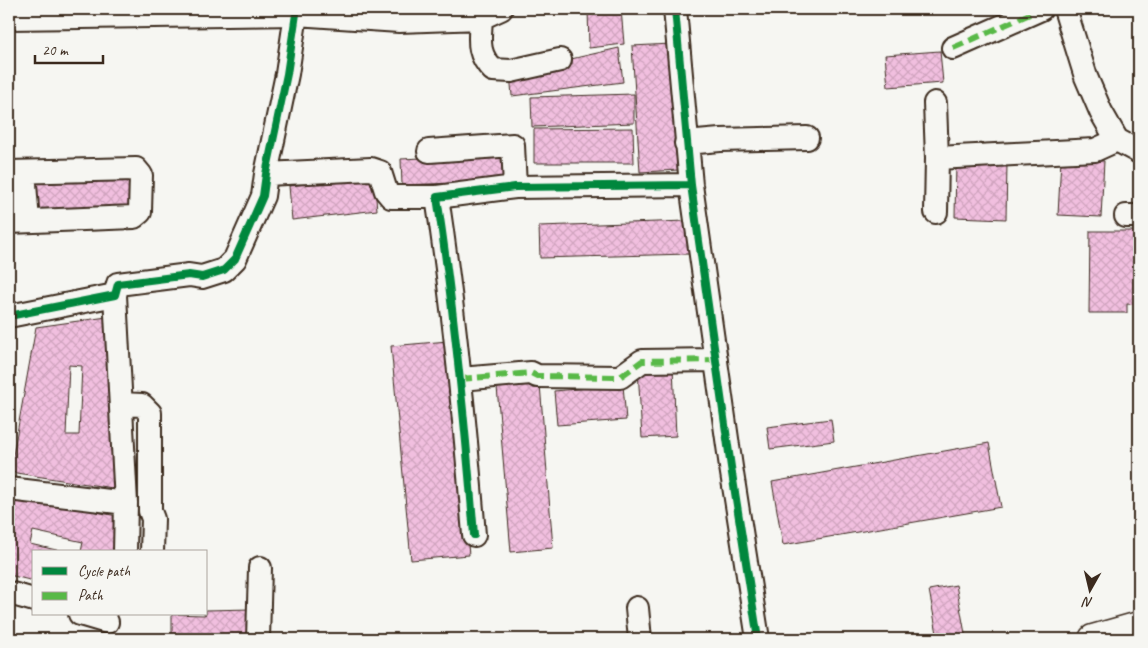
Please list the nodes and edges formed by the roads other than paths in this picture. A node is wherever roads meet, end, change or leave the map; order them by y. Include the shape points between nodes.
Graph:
1 (675, 9) edge
2 (1041, 9) edge
3 (1064, 9) edge
4 (491, 13) edge
5 (296, 14) junction
6 (9, 18) edge
7 (953, 48) dead end
8 (560, 60) dead end
9 (935, 103) dead end
10 (807, 138) dead end
11 (1117, 140) junction
12 (686, 143) junction
13 (429, 151) dead end
14 (1139, 152) edge
15 (937, 158) junction
16 (16, 172) edge
17 (266, 174) junction
18 (691, 185) junction
19 (515, 187) junction
20 (437, 197) junction
21 (936, 212) dead end
22 (18, 222) edge
23 (115, 295) junction
24 (9, 316) edge
25 (716, 360) junction
26 (460, 378) junction
27 (121, 404) junction
28 (9, 489) edge
29 (126, 503) junction
30 (474, 535) dead end
31 (124, 550) edge
32 (152, 550) edge
33 (260, 568) dead end
34 (9, 593) edge
35 (32, 599) edge
36 (637, 608) dead end
37 (87, 616) edge
38 (107, 622) dead end
39 (1139, 626) edge
40 (258, 639) edge
41 (640, 639) edge
42 (758, 639) edge
43 (1093, 639) edge

1 - 12 street
2 - 7 street
3 - 11 street via 1086,77
4 - 5 street via 399,21
4 - 8 street via 480,49 484,62 493,70 511,71
5 - 6 street
5 - 17 street
9 - 15 street
10 - 12 street
11 - 14 street
11 - 15 street via 1095,150
12 - 18 street
13 - 19 street via 513,145
15 - 21 street
16 - 22 street
16 - 22 street via 136,169 141,174 140,212 134,216
17 - 20 street via 371,169 380,172 391,198
17 - 23 street via 263,196 247,234 235,259 224,270 202,277 189,275 118,284
18 - 19 street
18 - 25 street
19 - 20 street
20 - 26 street
23 - 24 street
23 - 27 street
25 - 26 street via 642,362 620,377 537,376 531,372
25 - 42 street
26 - 30 street
27 - 29 street
27 - 32 street via 142,404 150,412
28 - 29 street
29 - 31 street
33 - 40 street
34 - 35 street
36 - 41 street
37 - 38 street
39 - 43 main road

